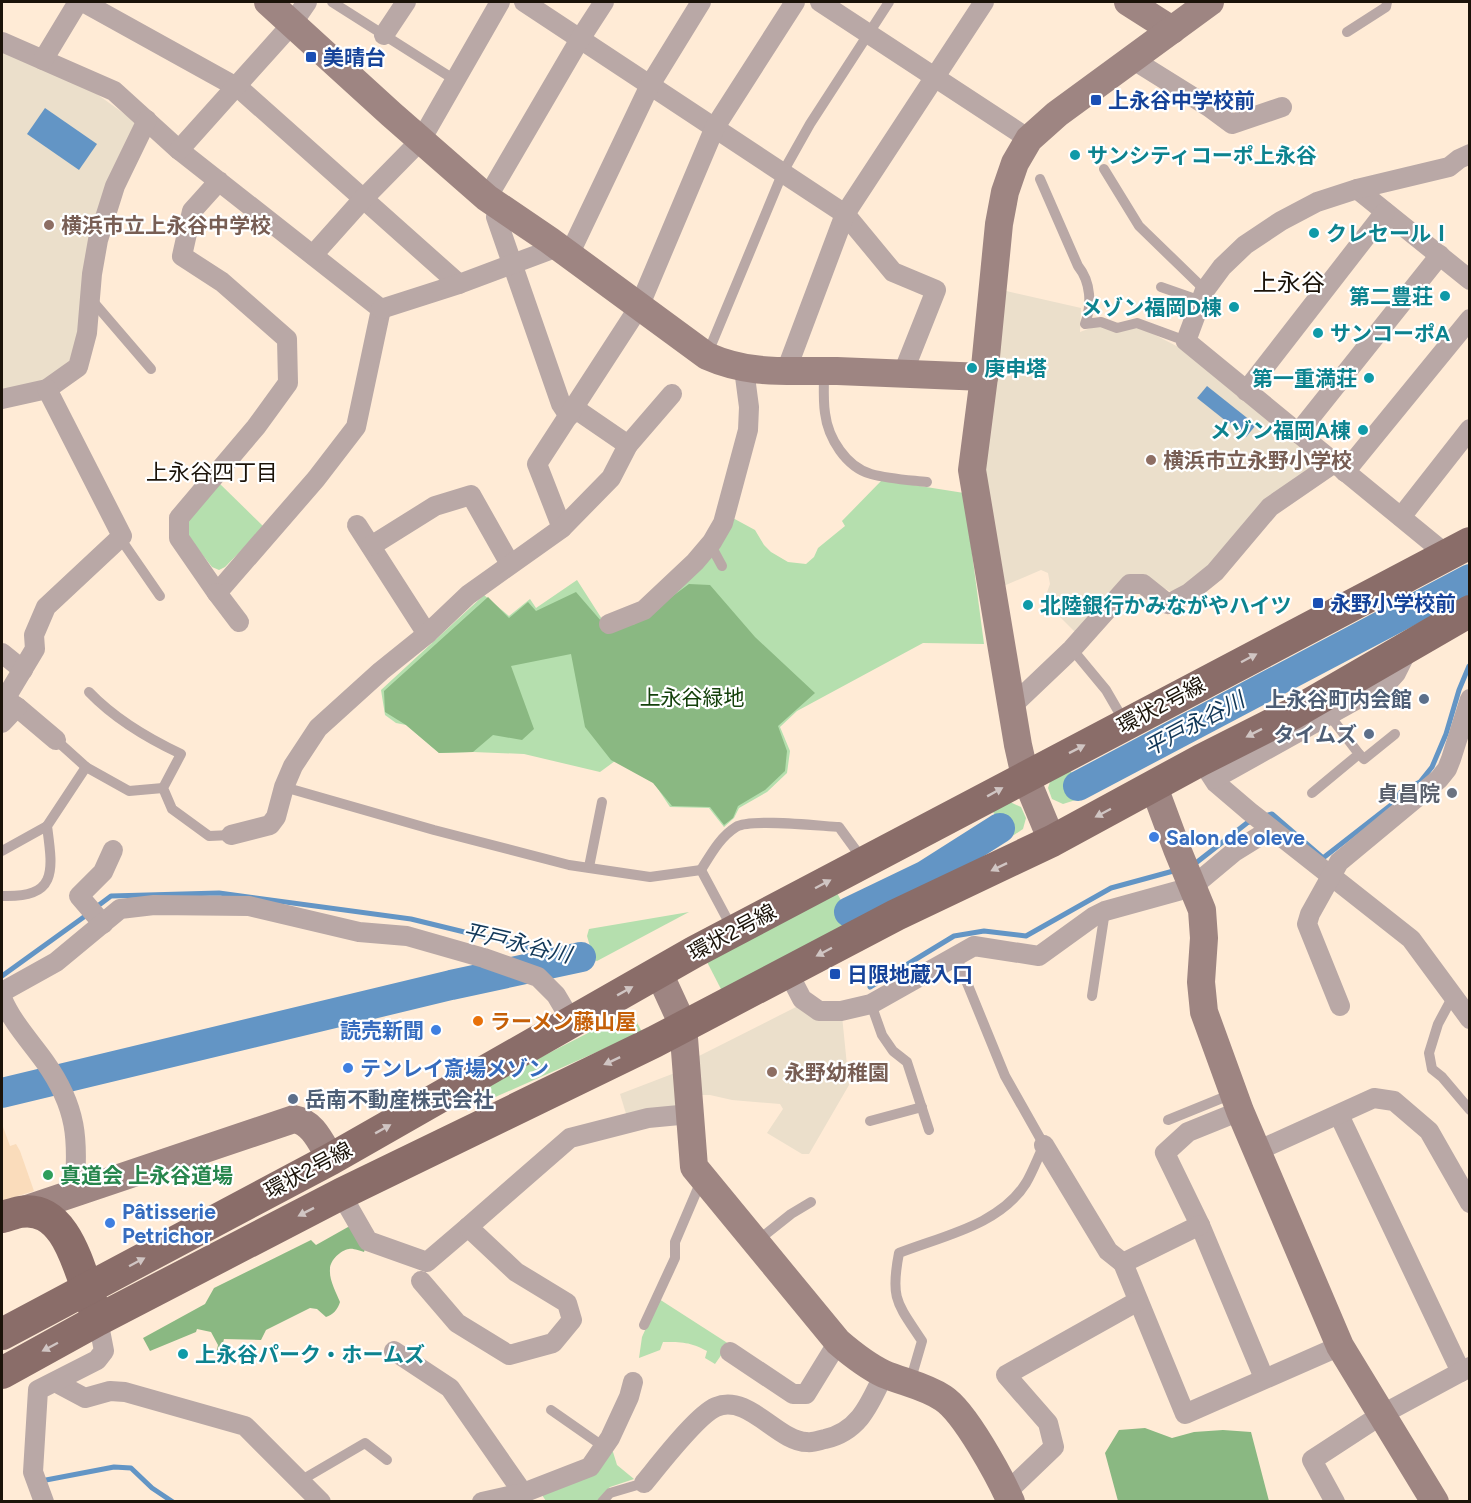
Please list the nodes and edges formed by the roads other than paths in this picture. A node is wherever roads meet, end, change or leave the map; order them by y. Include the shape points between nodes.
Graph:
1 (80, 2) edge
2 (268, 2) edge
3 (332, 2) edge
4 (406, 2) edge
5 (500, 2) edge
6 (524, 2) edge
7 (604, 2) edge
8 (702, 2) edge
9 (795, 2) edge
10 (820, 2) edge
11 (889, 2) edge
12 (984, 2) edge
13 (1128, 2) edge
14 (1209, 2) edge
15 (1387, 2) edge
16 (299, 13) edge
17 (1172, 30) junction
18 (1347, 32) dead end
19 (869, 33) junction
20 (384, 35) junction
21 (580, 39) junction
22 (2, 42) edge
23 (1132, 59) junction
24 (43, 60) junction
25 (935, 76) junction
26 (455, 80) junction
27 (650, 85) junction
28 (235, 87) junction
29 (1282, 107) dead end
30 (147, 120) junction
31 (715, 126) junction
32 (421, 140) junction
33 (1028, 146) junction
34 (179, 150) junction
35 (1470, 154) edge
36 (1104, 169) dead end
37 (783, 172) junction
38 (1040, 179) dead end
39 (219, 181) junction
40 (1358, 189) junction
41 (363, 199) junction
42 (494, 203) junction
43 (1385, 212) junction
44 (845, 214) junction
45 (563, 251) junction
46 (313, 255) junction
47 (1440, 255) junction
48 (513, 264) junction
49 (1470, 280) edge
50 (459, 284) junction
51 (1161, 287) dead end
52 (1203, 295) junction
53 (90, 298) junction
54 (639, 307) junction
55 (381, 309) junction
56 (1470, 319) edge
57 (1185, 341) junction
58 (707, 356) junction
59 (150, 369) dead end
60 (744, 369) junction
61 (786, 371) junction
62 (824, 371) junction
63 (903, 373) junction
64 (984, 377) junction
65 (47, 389) junction
66 (1246, 391) junction
67 (672, 394) dead end
68 (2, 399) edge
69 (571, 412) junction
70 (1470, 429) edge
71 (1298, 433) junction
72 (628, 445) junction
73 (1340, 467) junction
74 (927, 482) dead end
75 (1401, 517) junction
76 (357, 525) dead end
77 (562, 528) junction
78 (120, 538) junction
79 (710, 544) junction
80 (372, 546) junction
81 (1458, 549) edge
82 (510, 564) junction
83 (722, 566) dead end
84 (217, 593) junction
85 (160, 596) dead end
86 (1466, 621) edge
87 (239, 622) dead end
88 (609, 624) dead end
89 (427, 633) junction
90 (1072, 649) junction
91 (2, 653) edge
92 (23, 670) junction
93 (89, 692) dead end
94 (1470, 699) edge
95 (8, 701) edge
96 (1011, 707) junction
97 (1324, 707) junction
98 (2, 723) edge
99 (1125, 723) junction
100 (1395, 734) dead end
101 (56, 740) joint
102 (1359, 754) junction
103 (86, 767) junction
104 (1207, 770) junction
105 (1025, 776) junction
106 (284, 787) junction
107 (1154, 787) junction
108 (163, 788) junction
109 (1312, 793) dead end
110 (602, 802) dead end
111 (1261, 821) junction
112 (47, 826) junction
113 (231, 835) joint
114 (1052, 841) junction
115 (113, 850) dead end
116 (2, 851) edge
117 (865, 862) junction
118 (589, 867) junction
119 (701, 870) junction
120 (1331, 876) junction
121 (1188, 877) junction
122 (2, 896) edge
123 (1105, 911) junction
124 (100, 920) junction
125 (734, 932) junction
126 (956, 956) junction
127 (788, 972) junction
128 (659, 973) junction
129 (2, 992) edge
130 (1092, 996) dead end
131 (1453, 996) junction
132 (2, 998) edge
133 (871, 1004) junction
134 (1340, 1006) dead end
135 (1470, 1019) edge
136 (572, 1022) junction
137 (683, 1025) junction
138 (1237, 1102) junction
139 (922, 1107) junction
140 (1470, 1110) edge
141 (690, 1114) junction
142 (1339, 1115) junction
143 (1168, 1120) dead end
144 (870, 1121) dead end
145 (929, 1130) dead end
146 (1044, 1145) junction
147 (1257, 1151) junction
148 (331, 1159) junction
149 (702, 1178) junction
150 (74, 1193) junction
151 (341, 1194) junction
152 (811, 1202) dead end
153 (1470, 1203) edge
154 (11, 1214) edge
155 (1200, 1225) junction
156 (468, 1227) junction
157 (756, 1242) junction
158 (1123, 1263) junction
159 (421, 1281) dead end
160 (86, 1290) junction
161 (1138, 1301) junction
162 (98, 1320) junction
163 (644, 1325) dead end
164 (2, 1334) edge
165 (838, 1342) junction
166 (1340, 1346) junction
167 (394, 1351) dead end
168 (730, 1352) dead end
169 (1465, 1370) edge
170 (2, 1373) edge
171 (884, 1374) junction
172 (1264, 1378) junction
173 (55, 1382) junction
174 (633, 1382) dead end
175 (910, 1382) junction
176 (551, 1410) dead end
177 (1381, 1415) junction
178 (604, 1447) junction
179 (387, 1460) dead end
180 (300, 1480) junction
181 (644, 1483) joint
182 (523, 1492) junction
183 (1009, 1497) edge
184 (44, 1502) edge
185 (321, 1502) edge
186 (482, 1502) edge
187 (602, 1502) edge
188 (1335, 1502) edge
189 (1435, 1502) edge

1 - 24 street
1 - 28 street
2 - 16 street
3 - 20 lane
4 - 20 street
5 - 26 street
6 - 21 street
7 - 21 street
8 - 27 street
9 - 31 street
10 - 19 street
11 - 19 lane
12 - 25 street
13 - 17 street
14 - 17 street
15 - 18 lane via 1386,7
16 - 28 street
16 - 32 street
17 - 23 street
19 - 25 street
19 - 37 lane
20 - 26 lane
21 - 27 street
21 - 42 street
22 - 24 street
23 - 29 street via 1232,124
23 - 33 street via 1057,114
24 - 30 street via 114,91
25 - 33 street
25 - 44 street
26 - 32 street
27 - 31 street
27 - 45 street
28 - 34 street
28 - 41 street
30 - 34 street
30 - 53 street via 116,186 98,240
31 - 37 street
31 - 54 street
32 - 41 street
32 - 42 street
33 - 64 street via 1008,179 999,224
34 - 39 street
35 - 40 street via 1449,167
36 - 52 lane via 1139,226
37 - 44 street
37 - 58 lane
38 - 57 lane via 1086,276 1090,310 1085,324 1101,322 1117,328 1137,323
39 - 46 street
39 - 84 street via 192,211 182,256 222,282 287,339 288,383 256,428 179,518 179,538
40 - 43 street
40 - 52 street via 1317,202 1245,245 1222,267
41 - 46 street
41 - 50 street
42 - 45 street
42 - 48 street
43 - 47 street
43 - 66 street
44 - 61 street
44 - 63 street via 893,272 936,290
45 - 48 street
45 - 54 street
46 - 55 street
47 - 49 street
47 - 71 street
48 - 50 street
48 - 69 street via 561,404
50 - 55 street
51 - 52 lane
52 - 57 street
53 - 59 lane
53 - 65 street via 87,333 78,367
54 - 58 street
54 - 69 street
55 - 84 street via 356,427
56 - 73 street
57 - 66 street
58 - 60 street
60 - 61 street
60 - 79 street via 748,430 723,523
61 - 62 street
62 - 63 street
62 - 74 lane via 825,414 830,432 845,457 871,474
63 - 64 street
64 - 96 street via 972,470
65 - 68 street
65 - 78 street
66 - 71 street
67 - 72 street
69 - 72 street
69 - 77 street via 537,464
70 - 75 street
71 - 73 street
72 - 77 street via 611,478
73 - 75 street
73 - 90 street via 1270,507 1215,572 1189,593 1167,604 1143,584 1130,584
75 - 81 street
76 - 80 street
77 - 82 street
78 - 85 lane
78 - 92 street via 46,607 34,635 35,649
79 - 83 lane
79 - 88 street via 644,610
80 - 82 street via 435,506 471,495
80 - 89 street
99 -> 81 main road, 環状2号線
82 - 89 street via 468,595
84 - 87 street
86 - 97 main road, 環状2号線 via 1410,645
89 - 106 street via 318,728
90 - 96 street
90 - 99 lane via 1106,690
91 - 92 street
92 - 95 street
93 - 108 lane via 154,742 181,754
94 - 120 street via 1447,769 1339,862
95 - 98 street
95 - 101 street
96 - 105 street
97 - 102 lane
97 -> 104 main road, 環状2号線
105 -> 99 main road, 環状2号線
100 - 102 lane via 1364,759
101 - 103 lane
102 - 109 lane
103 - 108 lane via 129,791
103 - 112 lane
104 - 107 main road, 環状2号線
104 - 111 street
105 - 114 street
117 -> 105 main road, 環状2号線
106 - 113 street via 270,825
106 - 118 lane via 524,854
107 -> 114 main road, 環状2号線
107 - 121 street
108 - 113 lane via 172,809 191,824 209,836
110 - 118 lane
111 - 120 street
111 - 121 street via 1234,852
112 - 116 lane
112 - 122 lane via 51,858 47,882 39,892
114 -> 127 main road, 環状2号線 via 896,915
115 - 124 street via 103,872 80,896
117 - 119 lane via 839,827 758,823 738,825 719,842
125 -> 117 main road, 環状2号線
118 - 119 lane via 650,877
119 - 125 lane
120 - 131 street via 1411,939
120 - 134 street via 1307,924
121 - 123 street
121 - 138 street via 1202,910 1200,982 1204,1012
123 - 126 street via 1039,956 974,946
123 - 130 lane
124 - 129 street via 56,962
124 - 136 street via 120,909 154,905 249,906 359,932 407,936 538,977 556,995
125 - 128 main road, 環状2号線
126 - 133 street
126 - 146 lane via 1005,1076
127 - 133 street via 802,999 819,1011
127 - 137 main road, 環状2号線
136 -> 128 main road, 環状2号線
128 - 137 street
131 - 135 street
131 - 140 lane via 1429,1053 1432,1069
132 - 150 street via 7,1012 64,1093 74,1119
133 - 139 lane via 882,1035 907,1062
148 -> 136 main road, 環状2号線
137 - 141 street
137 -> 151 main road, 環状2号線
138 - 143 lane
138 - 147 street
138 - 155 street via 1188,1132 1165,1153
139 - 144 lane
139 - 145 lane
141 - 149 street via 694,1167
141 - 156 street via 648,1118 570,1138
142 - 147 street
142 - 153 street via 1374,1098 1394,1101 1429,1131
142 - 169 street
146 - 158 street via 1108,1251
146 - 175 lane via 1026,1183 1007,1206 981,1222 899,1253 894,1279 897,1304 922,1341
147 - 166 street
148 - 150 street via 311,1128 294,1119
160 -> 148 main road, 環状2号線
149 - 157 street
149 - 163 lane via 675,1242 675,1258
150 - 154 street
151 - 156 street via 368,1241 427,1262
151 -> 162 main road, 環状2号線
152 - 157 lane
154 - 160 main road via 36,1213 66,1236
155 - 158 street
155 - 172 street
156 - 159 street via 516,1272 567,1303 572,1320 553,1343 509,1355 457,1323
157 - 165 street
158 - 161 street
160 - 162 main road
160 - 164 main road, 環状2号線
161 - 172 street via 1185,1414
161 - 183 street via 1006,1375 1048,1424 1054,1447
162 -> 170 main road, 環状2号線
162 - 173 street via 104,1351 97,1360
165 - 168 street via 806,1394 793,1394
165 - 171 street
166 - 172 street
166 - 177 street
167 - 182 street via 450,1388
169 - 177 street
171 - 175 street
171 - 181 street via 858,1421 838,1436 807,1443 750,1412 728,1404 717,1406 704,1414
173 - 180 street via 85,1398 110,1391 125,1392 245,1426
173 - 184 street via 38,1390 33,1472
174 - 178 street
175 - 183 street via 943,1397 959,1412
176 - 178 lane
177 - 188 street via 1312,1460
177 - 189 street
178 - 182 street via 590,1467
179 - 180 lane via 365,1443
180 - 185 street
181 - 187 lane via 610,1492
182 - 186 street

